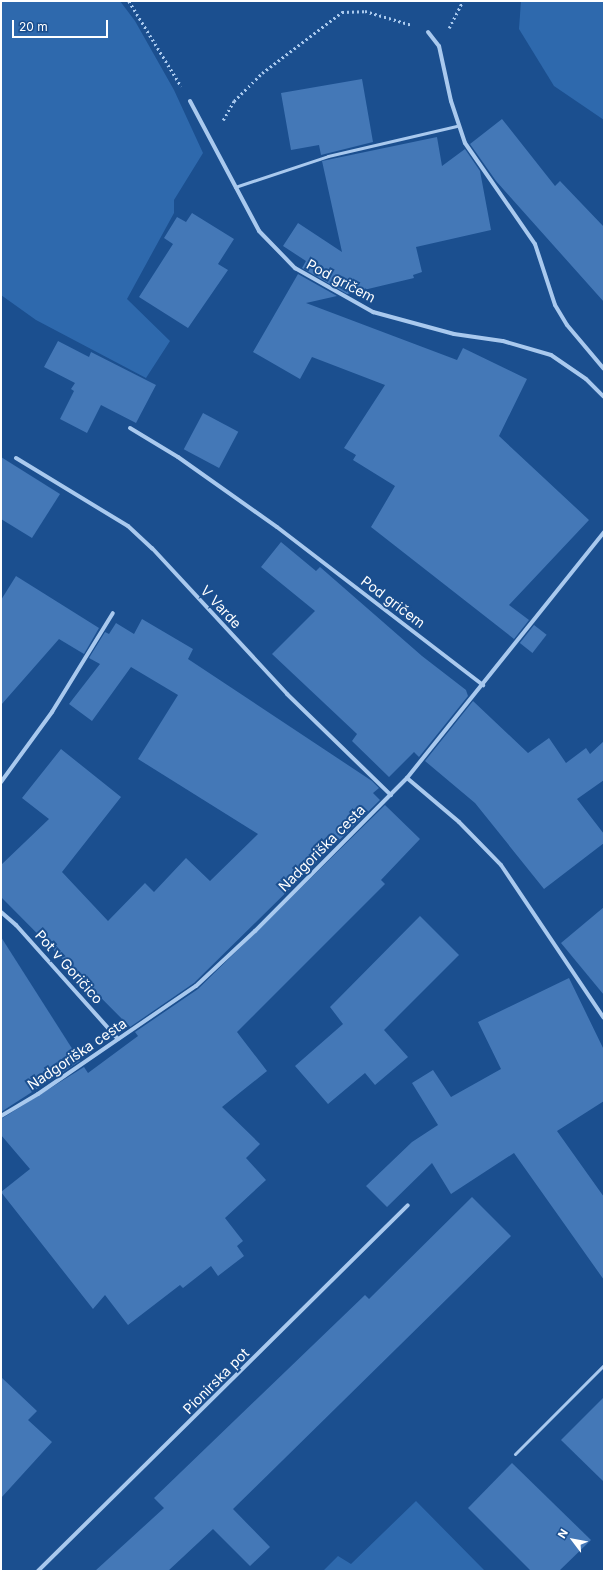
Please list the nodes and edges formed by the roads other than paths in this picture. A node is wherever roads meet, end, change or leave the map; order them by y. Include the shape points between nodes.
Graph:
1 (428, 32) road end
2 (190, 101) road end
3 (457, 126) junction
4 (235, 187) junction
5 (604, 370) edge
6 (604, 397) edge
7 (130, 428) dead end
8 (16, 458) dead end
9 (604, 532) edge
10 (113, 613) dead end
11 (483, 685) junction
12 (406, 778) junction
13 (1, 782) edge
14 (391, 795) junction
15 (1, 912) edge
16 (604, 1018) edge
17 (118, 1040) junction
18 (1, 1116) edge
19 (408, 1205) dead end
20 (604, 1365) edge
21 (515, 1454) dead end
22 (38, 1571) edge

1 - 3 street via 439,46
2 - 4 street, Pod gričem
3 - 4 lane via 328,156
3 - 5 street via 478,165 535,244 555,305 567,325
4 - 6 street, Pod gričem via 259,231 274,249 295,268 348,300 373,312 454,334 533,348 566,364
7 - 11 street, Pod gričem via 178,457 277,527
8 - 14 street, V Varde via 128,526 152,548 287,694
9 - 11 street
10 - 13 street via 52,712
11 - 12 street
12 - 14 street, Nadgoriška cesta
12 - 16 street via 459,822 501,865
14 - 17 street, Nadgoriška cesta via 196,986
15 - 17 street, Pot v Goričico via 16,925
17 - 18 street, Nadgoriška cesta
19 - 22 street, Pionirska pot
20 - 21 lane

